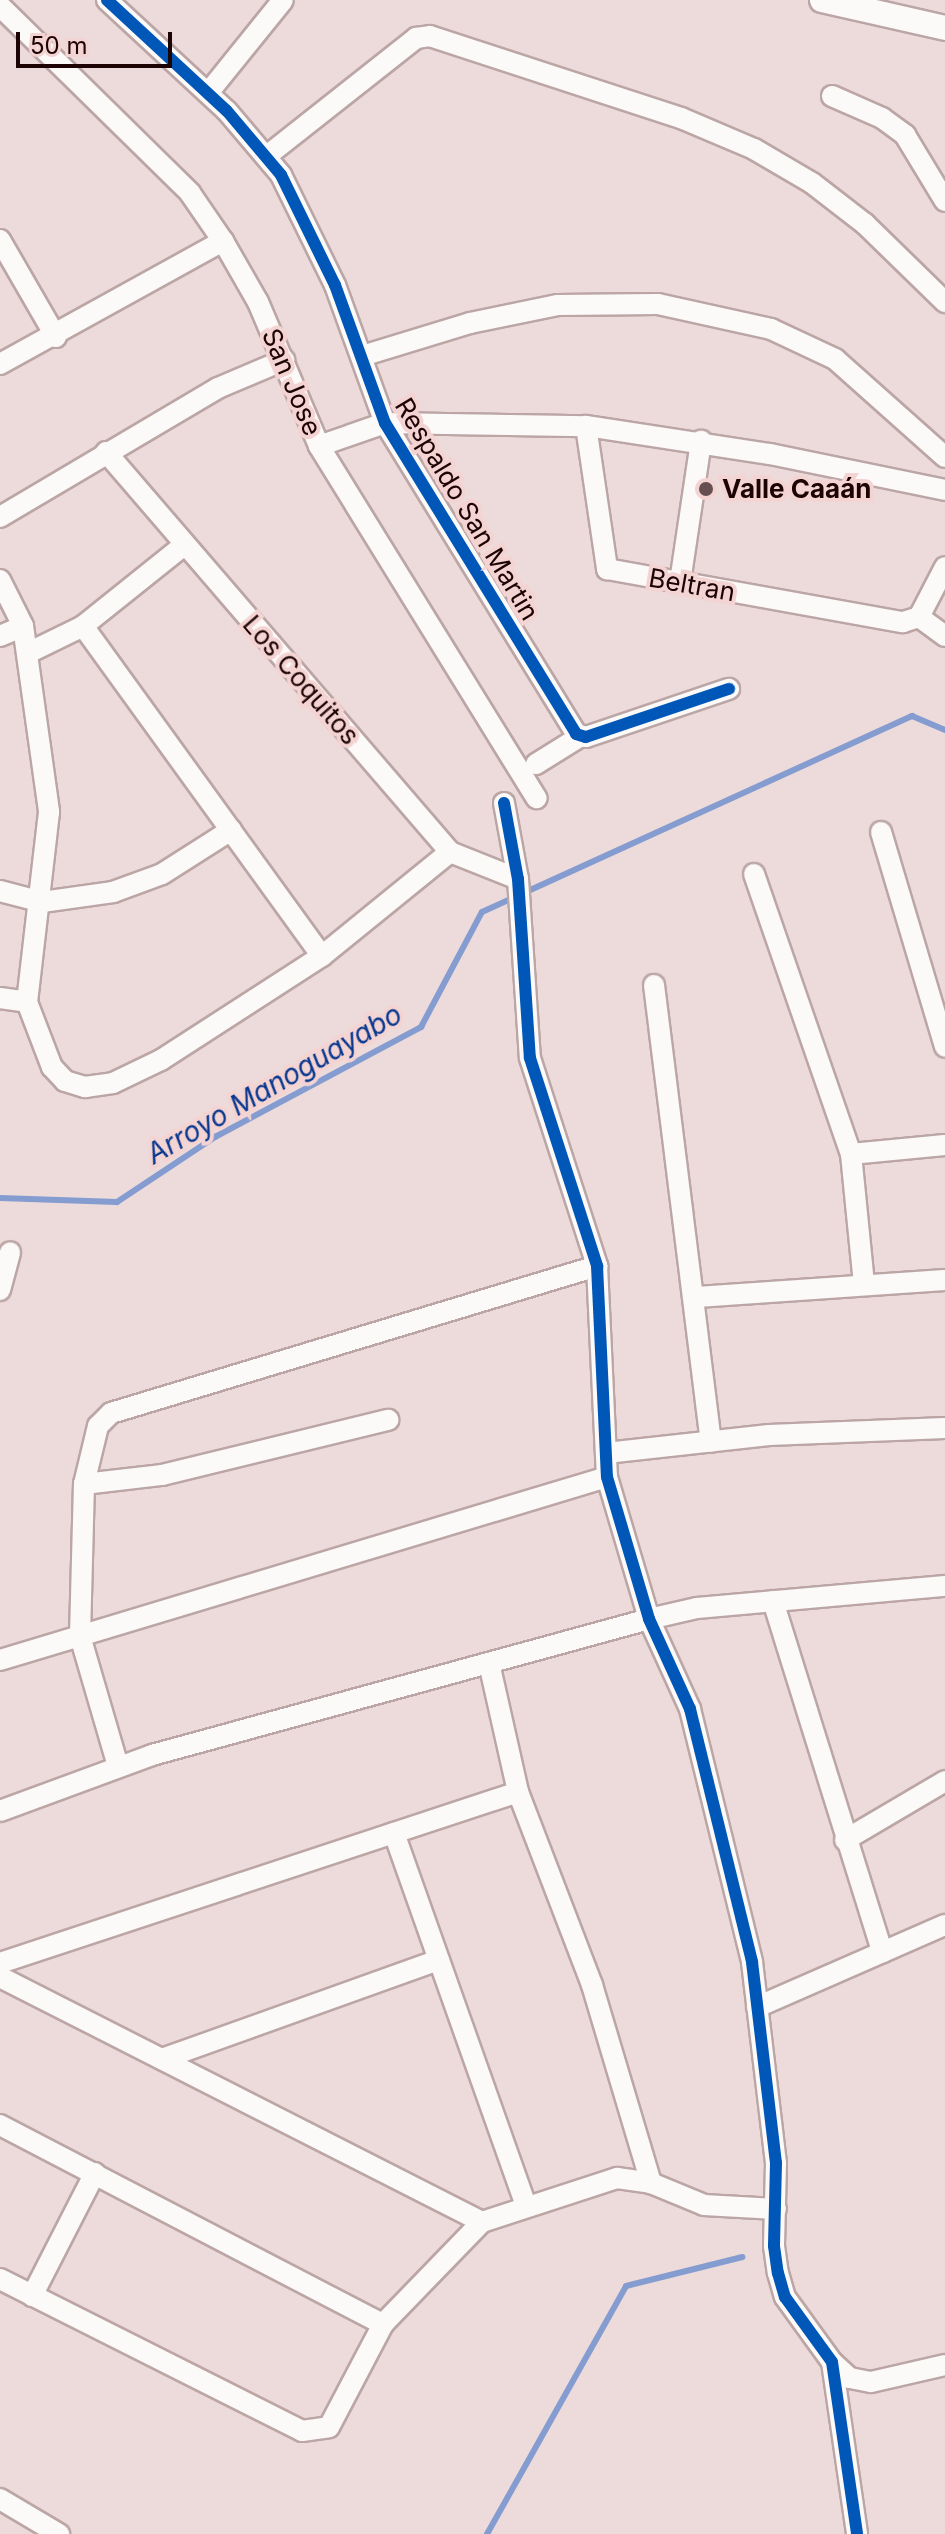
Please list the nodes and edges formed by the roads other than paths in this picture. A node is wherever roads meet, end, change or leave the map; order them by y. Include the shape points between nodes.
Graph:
1 (107, 0) edge
2 (283, 0) edge
3 (822, 0) edge
4 (0, 6) edge
5 (945, 28) edge
6 (208, 93) junction
7 (832, 96) dead end
8 (268, 155) junction
9 (945, 201) edge
10 (0, 240) edge
11 (223, 241) junction
12 (943, 293) edge
13 (56, 337) junction
14 (362, 356) junction
15 (284, 360) junction
16 (0, 364) edge
17 (385, 423) junction
18 (586, 426) junction
19 (701, 441) junction
20 (319, 446) junction
21 (106, 452) junction
22 (945, 457) edge
23 (945, 490) edge
24 (0, 517) edge
25 (184, 545) junction
26 (945, 567) edge
27 (0, 580) edge
28 (680, 582) junction
29 (919, 617) junction
30 (23, 626) junction
31 (83, 626) junction
32 (0, 636) edge
33 (945, 636) edge
34 (28, 653) junction
35 (729, 689) dead end
36 (578, 735) junction
37 (536, 764) dead end
38 (536, 798) dead end
39 (504, 803) dead end
40 (231, 830) junction
41 (881, 832) dead end
42 (450, 852) junction
43 (754, 874) dead end
44 (518, 879) junction
45 (0, 891) edge
46 (42, 902) junction
47 (322, 956) junction
48 (654, 985) dead end
49 (0, 998) edge
50 (27, 1002) junction
51 (945, 1047) edge
52 (945, 1145) edge
53 (851, 1154) junction
54 (10, 1252) dead end
55 (597, 1266) junction
56 (945, 1280) edge
57 (864, 1284) junction
58 (0, 1290) edge
59 (696, 1297) junction
60 (388, 1420) dead end
61 (945, 1428) edge
62 (711, 1441) junction
63 (606, 1453) junction
64 (607, 1477) junction
65 (84, 1484) junction
66 (945, 1586) edge
67 (773, 1601) junction
68 (649, 1619) junction
69 (80, 1636) junction
70 (0, 1660) edge
71 (489, 1663) junction
72 (118, 1766) junction
73 (945, 1781) edge
74 (518, 1792) junction
75 (0, 1811) edge
76 (394, 1833) junction
77 (845, 1840) junction
78 (945, 1925) edge
79 (882, 1952) junction
80 (439, 1960) junction
81 (0, 1963) edge
82 (0, 1977) edge
83 (757, 2007) junction
84 (162, 2059) junction
85 (0, 2125) edge
86 (95, 2173) junction
87 (651, 2183) junction
88 (526, 2206) junction
89 (776, 2209) junction
90 (482, 2222) junction
91 (0, 2279) edge
92 (32, 2296) junction
93 (383, 2324) junction
94 (832, 2362) junction
95 (945, 2365) edge
96 (0, 2499) edge
97 (59, 2534) edge
98 (857, 2534) edge

1 - 6 street, Respaldo San Martin
2 - 6 street
3 - 5 street
4 - 11 street, San Jose via 190,193
6 - 8 street, Respaldo San Martin
7 - 9 street via 882,118 905,135
8 - 12 street via 416,38 430,36 681,118 754,149 812,183
8 - 14 street, Respaldo San Martin via 335,285
10 - 13 street
11 - 13 street
11 - 15 street, San Jose
13 - 16 street
14 - 17 street, Respaldo San Martin
14 - 22 street via 470,323 558,305 658,304 771,329 835,359
15 - 20 street, San Jose
15 - 21 street via 218,388
17 - 18 street
17 - 20 street
17 - 36 street, Respaldo San Martin
18 - 19 street
18 - 28 street, Beltran via 602,562 614,572
19 - 23 street
19 - 28 street
20 - 38 street, San Jose via 409,601
21 - 24 street
21 - 25 street, Los Coquitos
25 - 31 street
25 - 42 street, Los Coquitos
26 - 29 street
27 - 30 street
28 - 29 street, Beltran via 903,622
29 - 33 street
30 - 32 street
30 - 34 street
31 - 34 street
31 - 40 street
34 - 46 street via 49,812
35 - 36 street
36 - 37 street
39 - 44 street
40 - 46 street via 137,885
40 - 47 street
41 - 51 street
42 - 44 street, Los Coquitos
42 - 47 street
43 - 53 street
44 - 55 street via 530,1058
45 - 46 street
46 - 50 street
47 - 50 street via 161,1060 113,1083 85,1087 65,1081 52,1067
48 - 59 street
49 - 50 street
52 - 53 street
53 - 57 street
54 - 58 street
55 - 63 street
55 - 65 street via 310,1356 128,1405 98,1426
56 - 57 street
57 - 59 street
59 - 62 street
60 - 65 street via 162,1475
61 - 62 street
62 - 63 street
63 - 64 street
64 - 68 street
64 - 69 street
65 - 69 street
66 - 67 street
67 - 68 street
67 - 77 street
68 - 71 street
68 - 83 street via 690,1709 752,1962
69 - 70 street
69 - 72 street
71 - 72 street
71 - 74 street
72 - 75 street
73 - 77 street
74 - 76 street
74 - 87 street via 592,1985
76 - 80 street
76 - 81 street
77 - 79 street
78 - 79 street
79 - 83 street
80 - 84 street
80 - 88 street
82 - 84 street
83 - 89 street
84 - 90 street
85 - 86 street
86 - 92 street
86 - 93 street
87 - 88 street via 617,2178
87 - 89 street via 704,2205
88 - 90 street
89 - 94 street via 774,2246 785,2297
90 - 93 street
91 - 92 street
92 - 93 street via 302,2431 329,2427
94 - 95 street via 850,2378 871,2382
94 - 98 street
96 - 97 street

